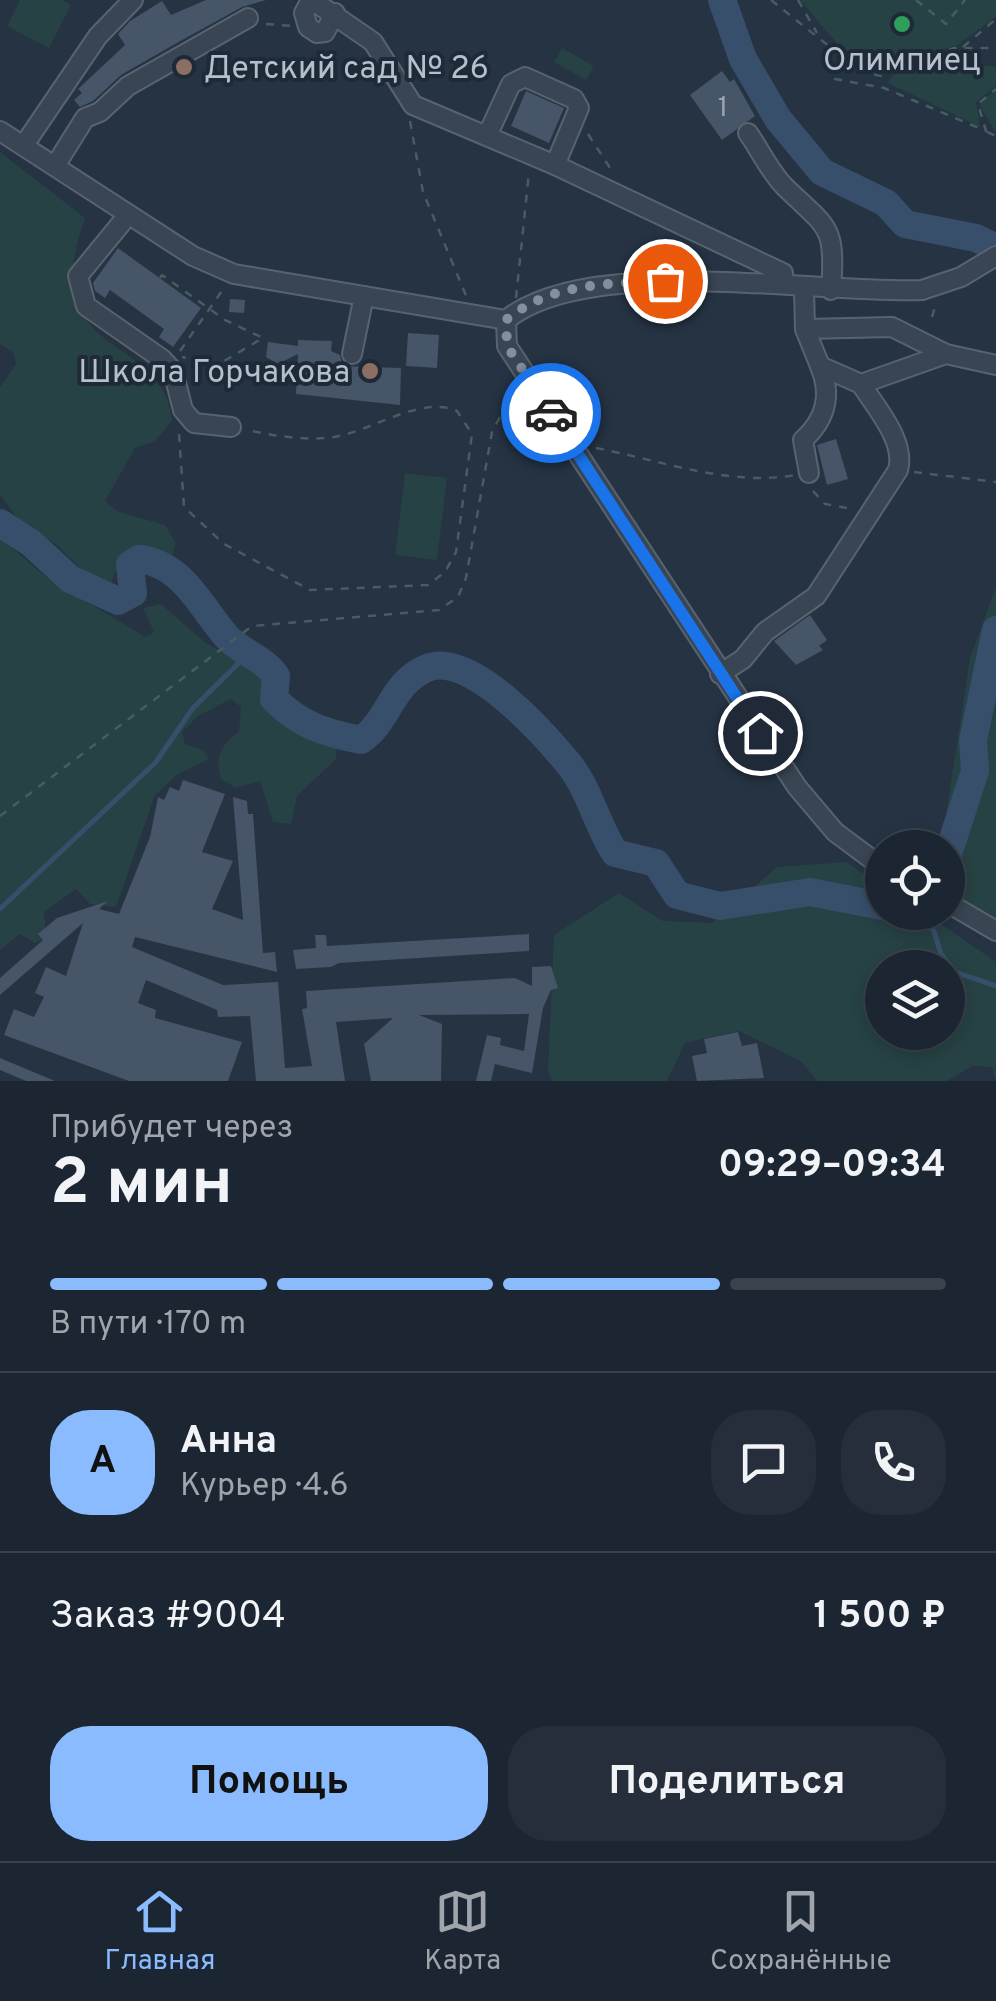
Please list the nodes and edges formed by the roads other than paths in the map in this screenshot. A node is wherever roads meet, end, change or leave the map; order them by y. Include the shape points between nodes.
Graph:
1 (133, 0) edge
2 (311, 0) edge
3 (335, 13) junction
4 (247, 19) road end
5 (58, 98) junction
6 (84, 118) junction
7 (0, 131) edge
8 (748, 133) dead end
9 (487, 136) junction
10 (24, 145) junction
11 (555, 165) junction
12 (55, 166) junction
13 (128, 216) junction
14 (996, 256) edge
15 (783, 273) dead end
16 (804, 289) junction
17 (831, 290) junction
18 (364, 296) junction
19 (511, 316) junction
20 (805, 329) junction
21 (352, 354) dead end
22 (946, 354) junction
23 (996, 365) edge
24 (820, 366) junction
25 (861, 384) junction
26 (231, 427) road end
27 (809, 473) road end
28 (720, 674) junction
29 (865, 855) edge
30 (965, 913) edge
31 (996, 932) edge

1 - 5 street via 98,36
2 - 3 street
2 - 3 street via 304,13 316,33 326,32
3 - 9 street via 373,42 413,105
4 - 6 street
5 - 6 street
5 - 10 street
6 - 12 street
7 - 10 street
8 - 17 street via 784,186 825,224 832,241
9 - 11 street
9 - 11 street via 518,78 525,77 574,99 576,116
10 - 12 street
11 - 15 street
12 - 13 street
13 - 18 street via 234,274
13 - 26 street via 78,276 79,292 86,306 162,358 194,423
14 - 17 street via 962,278 922,290
16 - 17 street
16 - 19 street via 665,281 590,286 538,298
16 - 20 street
18 - 19 street
18 - 21 street
19 - 28 street via 507,346
20 - 22 street via 892,327
20 - 24 street
22 - 23 street
22 - 25 street
24 - 25 street
24 - 27 street via 828,398 821,420 803,440
25 - 28 street via 892,434 901,457 898,470 816,596
28 - 29 street via 818,814
30 - 31 street

